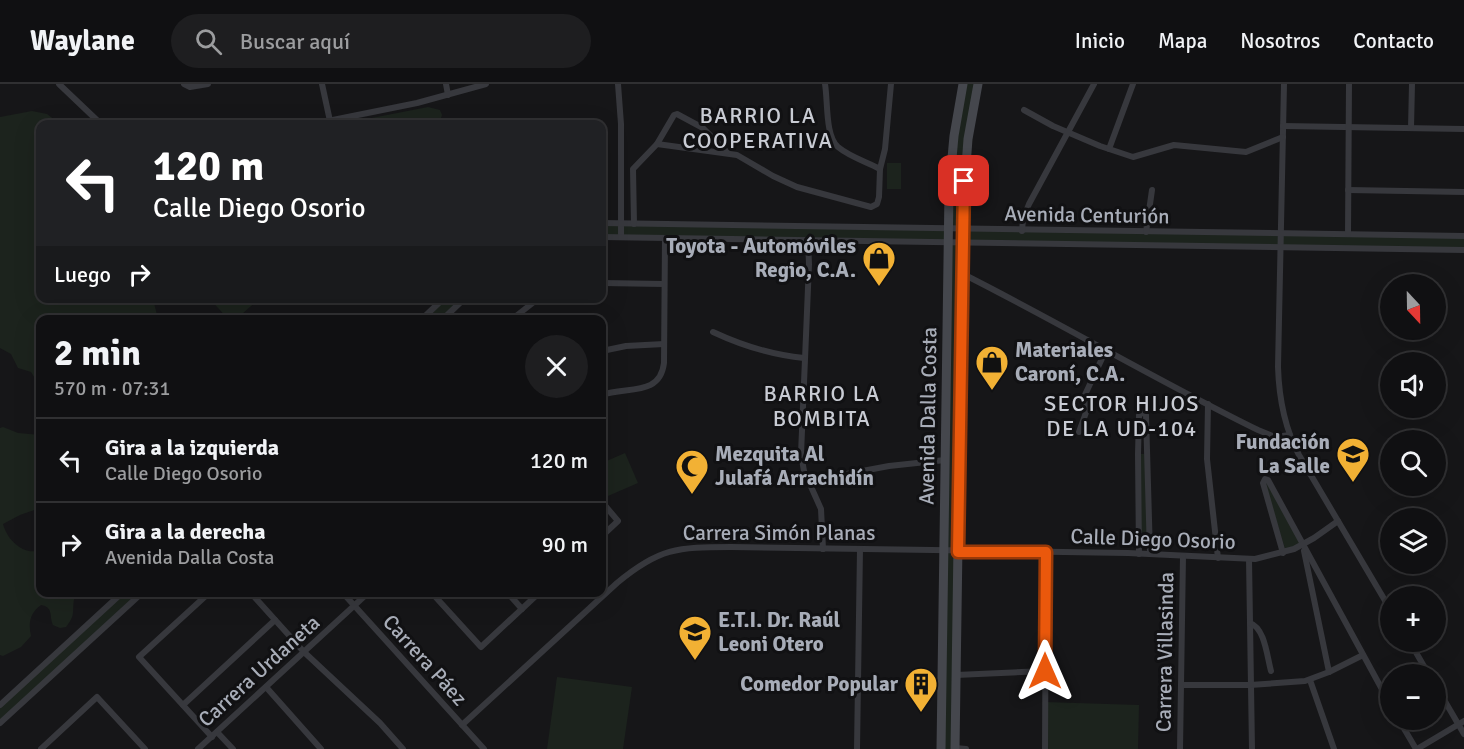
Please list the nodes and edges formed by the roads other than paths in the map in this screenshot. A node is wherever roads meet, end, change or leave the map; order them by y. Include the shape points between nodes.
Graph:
1 (59, 84) edge
2 (184, 84) edge
3 (208, 84) edge
4 (322, 84) edge
5 (446, 84) edge
6 (486, 84) edge
7 (618, 84) edge
8 (825, 84) edge
9 (891, 84) edge
10 (963, 84) edge
11 (978, 84) edge
12 (1094, 84) edge
13 (1133, 84) edge
14 (1284, 84) edge
15 (1349, 84) edge
16 (1412, 84) edge
17 (448, 95) junction
18 (1024, 110) dead end
19 (97, 120) edge
20 (330, 120) edge
21 (335, 120) edge
22 (1283, 126) junction
23 (1349, 127) junction
24 (1411, 128) junction
25 (1464, 129) edge
26 (1067, 132) junction
27 (1283, 137) junction
28 (657, 144) junction
29 (1109, 149) junction
30 (728, 153) junction
31 (880, 169) junction
32 (1152, 190) dead end
33 (1348, 190) junction
34 (1464, 192) edge
35 (606, 224) edge
36 (621, 224) junction
37 (633, 224) junction
38 (949, 229) junction
39 (963, 229) junction
40 (1022, 231) junction
41 (1146, 232) junction
42 (1282, 234) junction
43 (1348, 234) junction
44 (1464, 236) edge
45 (606, 237) edge
46 (621, 237) junction
47 (665, 238) junction
48 (808, 240) junction
49 (949, 242) junction
50 (963, 242) junction
51 (1280, 247) junction
52 (1464, 250) edge
53 (963, 274) junction
54 (606, 283) edge
55 (664, 284) junction
56 (439, 303) edge
57 (460, 303) edge
58 (533, 303) edge
59 (426, 315) edge
60 (447, 315) edge
61 (518, 315) edge
62 (713, 333) dead end
63 (664, 344) junction
64 (606, 350) edge
65 (1106, 350) junction
66 (804, 358) junction
67 (606, 394) edge
68 (1208, 404) junction
69 (1079, 432) dead end
70 (1290, 435) junction
71 (945, 460) junction
72 (809, 481) junction
73 (606, 507) edge
74 (1338, 521) junction
75 (606, 532) edge
76 (1302, 545) junction
77 (823, 549) junction
78 (860, 549) junction
79 (944, 551) junction
80 (958, 552) junction
81 (1046, 552) junction
82 (1283, 553) junction
83 (1139, 554) junction
84 (1150, 554) junction
85 (1183, 556) junction
86 (1218, 558) junction
87 (1249, 559) junction
88 (606, 592) edge
89 (1380, 592) edge
90 (118, 597) edge
91 (138, 597) edge
92 (205, 597) edge
93 (254, 597) edge
94 (346, 597) edge
95 (364, 597) edge
96 (436, 597) edge
97 (511, 597) edge
98 (535, 597) edge
99 (601, 597) edge
100 (354, 606) junction
101 (522, 609) junction
102 (275, 620) junction
103 (1250, 623) junction
104 (304, 652) junction
105 (1363, 655) junction
106 (1045, 671) junction
107 (1271, 671) dead end
108 (1329, 672) junction
109 (956, 675) junction
110 (1310, 680) junction
111 (1181, 685) junction
112 (1250, 685) junction
113 (1380, 686) edge
114 (266, 687) junction
115 (1446, 701) edge
116 (0, 705) edge
117 (183, 705) junction
118 (0, 723) edge
119 (1461, 723) edge
120 (462, 725) junction
121 (1405, 730) edge
122 (214, 734) junction
123 (1464, 734) edge
124 (140, 743) junction
125 (479, 747) edge
126 (40, 749) edge
127 (134, 749) edge
128 (146, 749) edge
129 (198, 749) edge
130 (233, 749) edge
131 (321, 749) edge
132 (403, 749) edge
133 (857, 749) edge
134 (941, 749) edge
135 (955, 749) edge
136 (966, 749) edge
137 (1045, 749) edge
138 (1180, 749) edge
139 (1252, 749) edge
140 (1334, 749) edge
141 (1417, 749) edge

1 - 19 street
2 - 3 street
4 - 20 street
5 - 17 street
6 - 17 street
7 - 36 street
8 - 31 street via 834,143
9 - 31 street
10 - 38 street, Avenida Dalla Costa via 950,174
11 - 39 street, Avenida Dalla Costa via 966,154
12 - 26 street
13 - 29 street
14 - 22 street
15 - 23 street
16 - 24 street
17 - 21 street
18 - 26 street
22 - 23 street
22 - 27 street
23 - 24 street
23 - 33 street
24 - 25 street
26 - 29 street
26 - 40 street via 1029,204
27 - 29 street via 1239,153 1174,145 1133,157
27 - 42 street
28 - 30 street
28 - 30 street via 677,114 703,128
28 - 37 street via 633,169
30 - 31 street via 743,157 797,187 866,207 877,204
32 - 41 street
33 - 34 street
33 - 43 street
35 - 36 street, Avenida Centurión
36 - 37 street, Avenida Centurión
36 - 46 street
37 - 38 street, Avenida Centurión
38 - 39 street, Avenida Centurión
38 - 49 street, Avenida Dalla Costa
39 - 40 street, Avenida Centurión
39 - 50 street, Avenida Dalla Costa
40 - 41 street, Avenida Centurión
41 - 42 street, Avenida Centurión
42 - 43 street, Avenida Centurión
42 - 51 street
43 - 44 street, Avenida Centurión
45 - 46 street, Avenida Centurión
46 - 47 street, Avenida Centurión
47 - 48 street, Avenida Centurión
47 - 55 street
48 - 49 street, Avenida Centurión
48 - 66 street
49 - 50 street, Avenida Centurión
49 - 71 street, Avenida Dalla Costa
50 - 51 street, Avenida Centurión
50 - 53 street, Avenida Dalla Costa
51 - 52 street, Avenida Centurión
51 - 70 street via 1279,387
53 - 65 street
53 - 80 street, Avenida Dalla Costa
54 - 55 street
55 - 63 street
56 - 59 street
57 - 60 street
58 - 61 street
62 - 66 street via 759,350
63 - 64 street
63 - 67 street via 663,369 653,385
65 - 68 street
65 - 69 street via 1083,399 1088,407
66 - 72 street via 801,442 802,464
68 - 70 street via 1268,435
68 - 86 street via 1208,474
70 - 74 street
71 - 72 street
71 - 79 street, Avenida Dalla Costa
72 - 77 street via 821,508
73 - 75 street via 618,521
74 - 76 street, Calle Diego Osorio
74 - 89 street
76 - 82 street, Calle Diego Osorio
76 - 82 street via 1265,479
76 - 105 street
76 - 108 street
77 - 78 street, Carrera Simón Planas
77 - 88 street, Carrera Simón Planas via 670,550 650,558
78 - 79 street, Carrera Simón Planas
78 - 133 street
79 - 80 street, Carrera Simón Planas
79 - 134 street, Avenida Dalla Costa
80 - 81 street, Calle Diego Osorio
80 - 109 street, Avenida Dalla Costa
81 - 83 street, Calle Diego Osorio
81 - 106 street
82 - 87 street, Calle Diego Osorio
83 - 84 street, Calle Diego Osorio
83 - 84 street via 1139,415 1144,412
84 - 85 street, Calle Diego Osorio
85 - 86 street, Calle Diego Osorio
85 - 111 street, Carrera Villasinda
86 - 87 street, Calle Diego Osorio
87 - 103 street
90 - 116 street
91 - 118 street
92 - 117 street via 139,657
93 - 102 street
94 - 100 street, Carrera Páez
95 - 100 street, Carrera Urdaneta
96 - 101 street via 481,647
97 - 101 street
98 - 101 street
99 - 120 street, Carrera Simón Planas
100 - 104 street, Carrera Urdaneta
100 - 120 street, Carrera Páez
102 - 104 street
102 - 117 street
103 - 107 street via 1260,632
103 - 112 street
104 - 114 street, Carrera Urdaneta
104 - 132 street
105 - 108 street
105 - 113 street
106 - 109 street
106 - 137 street
108 - 110 street
109 - 135 street, Avenida Dalla Costa
110 - 112 street
110 - 140 street
111 - 112 street
111 - 138 street, Carrera Villasinda
112 - 139 street
114 - 122 street, Carrera Urdaneta
114 - 131 street
115 - 119 street
117 - 122 street
119 - 123 street
119 - 141 street
120 - 125 street, Carrera Páez
121 - 141 street
122 - 129 street, Carrera Urdaneta
122 - 130 street
124 - 126 street via 97,697
124 - 127 street
124 - 128 street
135 - 136 street

